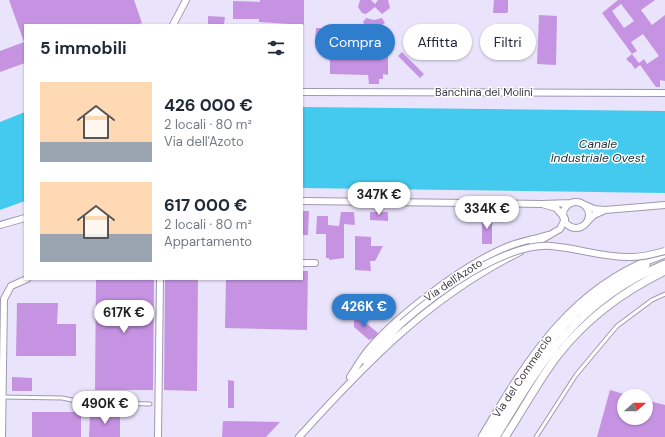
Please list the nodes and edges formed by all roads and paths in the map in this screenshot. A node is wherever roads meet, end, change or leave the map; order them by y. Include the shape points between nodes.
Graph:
1 (186, 0) edge
2 (174, 24) edge
3 (303, 92) edge
4 (665, 93) edge
5 (303, 201) edge
6 (572, 203) junction
7 (542, 204) junction
8 (584, 204) junction
9 (665, 205) edge
10 (605, 210) junction
11 (24, 218) edge
12 (564, 218) junction
13 (586, 223) junction
14 (0, 225) edge
15 (553, 233) junction
16 (665, 252) edge
17 (665, 257) edge
18 (303, 263) edge
19 (316, 263) dead end
20 (665, 264) edge
21 (665, 271) edge
22 (25, 280) edge
23 (160, 280) edge
24 (665, 294) edge
25 (341, 390) junction
26 (2, 397) junction
27 (150, 404) dead end
28 (508, 410) junction
29 (2, 437) edge
30 (158, 437) edge
31 (298, 437) edge
32 (482, 437) edge
33 (488, 437) edge
34 (496, 437) edge
35 (505, 437) edge
36 (536, 437) edge

1 - 2 street
3 - 4 street, Banchina dei Molini
5 - 7 street
6 - 7 street
6 - 8 street
6 - 12 street via 566,207
7 - 12 street via 556,208
8 - 10 street via 594,209
8 - 13 street via 589,215
9 - 10 street
10 - 13 street via 594,215
11 - 14 street
12 - 13 street via 574,227
12 - 15 street, Via dell'Azoto via 562,226
15 - 25 street, Via dell'Azoto via 487,269 435,304 394,338
15 - 25 street, Via dell'Azoto via 500,250 427,296 368,350
16 - 25 street, Via dell'Azoto, bridge via 624,257 552,246 520,249 454,284 402,323 376,348
16 - 32 street, Via del Commercio via 610,279 566,315 532,357
17 - 28 street via 608,287 568,322 543,350
18 - 19 street
20 - 28 street via 616,290 584,315 552,349
21 - 35 street, Via del Commercio via 617,299 570,341 557,356
22 - 26 street via 11,286 4,299
23 - 30 street
24 - 36 lane via 617,326 576,375
25 - 31 street, Via dell'Azoto
26 - 27 lane
26 - 29 street
28 - 33 street
28 - 34 street

